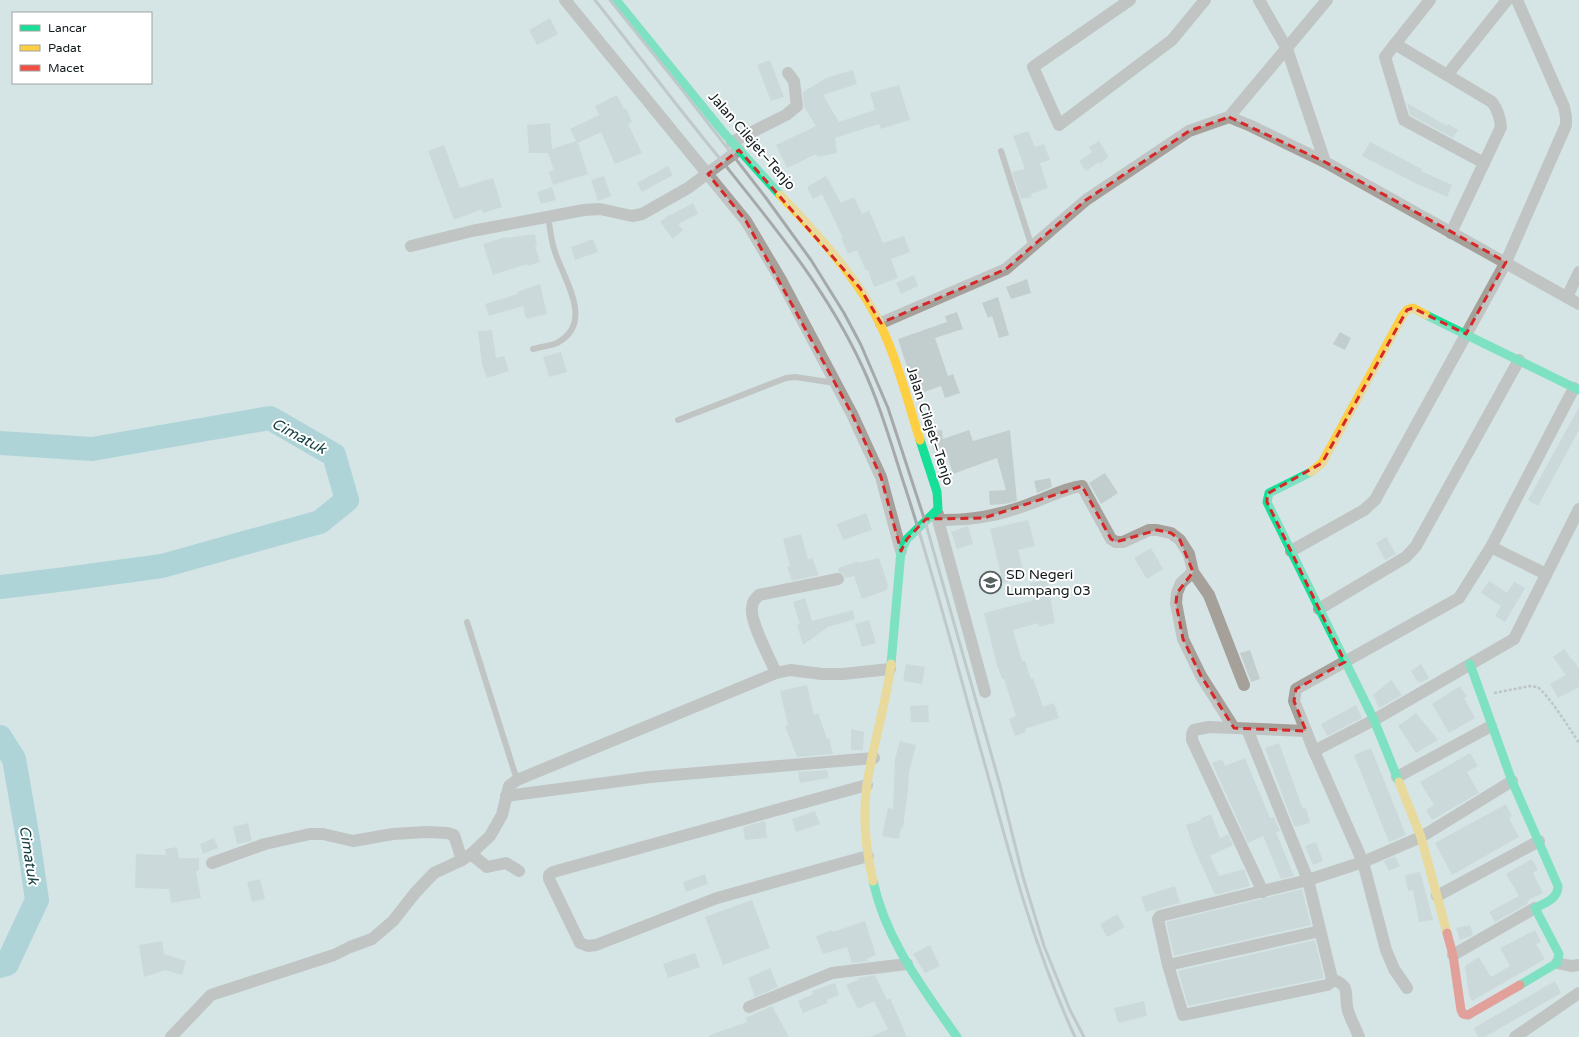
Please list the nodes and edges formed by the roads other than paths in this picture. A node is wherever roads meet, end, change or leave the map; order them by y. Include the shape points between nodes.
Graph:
1 (565, 0) edge
2 (616, 0) edge
3 (1130, 0) edge
4 (1205, 0) edge
5 (1259, 0) edge
6 (1327, 0) edge
7 (1430, 0) edge
8 (1507, 0) edge
9 (1517, 0) edge
10 (1396, 44) junction
11 (1287, 49) junction
12 (788, 73) dead end
13 (1447, 75) junction
14 (1229, 117) junction
15 (735, 146) junction
16 (1001, 151) dead end
17 (1325, 162) junction
18 (1484, 163) junction
19 (708, 174) junction
20 (548, 216) junction
21 (1451, 233) junction
22 (411, 246) dead end
23 (1032, 247) junction
24 (1506, 262) junction
25 (1579, 272) edge
26 (1567, 297) junction
27 (1579, 304) edge
28 (880, 323) junction
29 (1466, 334) junction
30 (533, 349) dead end
31 (1519, 360) junction
32 (836, 384) junction
33 (1576, 389) edge
34 (678, 420) dead end
35 (1579, 509) edge
36 (938, 514) junction
37 (1491, 547) junction
38 (901, 551) junction
39 (1291, 551) junction
40 (1193, 572) junction
41 (1546, 574) junction
42 (838, 579) dead end
43 (1319, 609) junction
44 (466, 622) dead end
45 (1345, 662) junction
46 (1470, 664) junction
47 (890, 669) junction
48 (776, 673) junction
49 (1244, 685) dead end
50 (985, 692) dead end
51 (1374, 720) junction
52 (1491, 726) junction
53 (1234, 728) junction
54 (1247, 729) junction
55 (1306, 731) junction
56 (1314, 751) junction
57 (874, 758) junction
58 (1397, 777) junction
59 (517, 780) junction
60 (1512, 782) junction
61 (867, 785) junction
62 (506, 796) junction
63 (1421, 837) junction
64 (1539, 841) junction
65 (868, 856) junction
66 (467, 857) junction
67 (1363, 862) junction
68 (212, 864) dead end
69 (519, 871) dead end
70 (1308, 880) junction
71 (1263, 892) junction
72 (1437, 896) junction
73 (1535, 908) junction
74 (1320, 931) junction
75 (1453, 954) junction
76 (1557, 963) junction
77 (907, 964) junction
78 (1579, 965) edge
79 (1168, 966) junction
80 (1332, 979) junction
81 (1406, 988) dead end
82 (1579, 993) edge
83 (749, 1007) dead end
84 (171, 1037) edge
85 (957, 1037) edge
86 (1360, 1037) edge
87 (1514, 1037) edge

1 - 19 street
2 - 15 street, Jalan Cilejet–Tenjo
3 - 4 street via 1033,67 1059,125 1172,40
5 - 11 street
6 - 11 street
7 - 10 street
8 - 13 street
9 - 24 street via 1564,107 1566,125
10 - 13 street
10 - 18 street via 1385,57 1404,120
11 - 14 street
11 - 17 street
12 - 15 street via 794,81 797,106
13 - 18 street via 1492,102 1497,109 1501,127
14 - 17 street
14 - 23 street via 1189,131 1086,200
15 - 19 street
15 - 28 street, Jalan Cilejet–Tenjo via 845,268
16 - 23 lane
17 - 21 street
18 - 21 street
19 - 20 street via 642,214 632,216 600,209
19 - 32 street via 746,221
20 - 22 street
20 - 30 lane via 554,252 575,305 576,321 570,334 557,343
21 - 24 street
23 - 28 street via 1006,268
24 - 26 street
24 - 29 street
25 - 26 street
26 - 27 street
28 - 36 street, Jalan Cilejet–Tenjo via 937,492
29 - 31 street
29 - 39 street via 1374,500 1364,510
29 - 39 street via 1413,308 1407,310 1322,463 1313,471 1269,493 1267,497 1267,502
31 - 33 street
31 - 43 street via 1416,546 1406,557
32 - 34 lane via 795,377 786,378
32 - 38 street via 881,477
33 - 37 street
35 - 41 street
36 - 38 street via 934,514 907,539
36 - 40 street via 970,520 1002,514 1072,487 1082,486 1111,539 1123,542 1149,530 1170,532 1180,540 1188,554
36 - 50 street
37 - 41 street
37 - 45 street via 1459,598
38 - 47 street
39 - 43 street
40 - 49 street via 1209,595
40 - 53 street via 1181,583 1177,593 1176,603 1183,639 1201,676
41 - 46 street via 1514,639
42 - 48 street via 760,595 754,600 752,618
43 - 45 street
44 - 59 lane
45 - 51 street
45 - 55 street via 1296,689 1294,701
46 - 51 street
46 - 52 street
47 - 48 street via 843,674 790,670
47 - 57 street
48 - 59 street
51 - 56 street
51 - 58 street
52 - 58 street
52 - 60 street
53 - 54 street
53 - 71 street via 1209,727 1194,730 1192,740
54 - 55 street
54 - 70 street
55 - 56 street
56 - 67 street
57 - 61 street
57 - 62 street via 650,777
58 - 63 street
59 - 62 street via 509,786
60 - 63 street
60 - 64 street
61 - 65 street via 865,831
61 - 65 street via 553,872 549,879 580,943 588,946 717,898
62 - 66 street via 497,826
63 - 67 street
63 - 72 street
64 - 72 street
64 - 73 street via 1559,891 1556,896
65 - 77 street via 883,916
66 - 68 street via 454,835 447,833 400,834 353,841 317,833 264,844
66 - 69 street via 487,867 506,864
66 - 84 street via 434,873 393,921 372,939 334,955 210,994
67 - 70 street
67 - 81 street via 1386,950
70 - 71 street
70 - 74 street
71 - 79 street via 1160,916 1158,920
72 - 75 street
73 - 75 street
73 - 76 street via 1559,954
74 - 79 street
74 - 80 street
75 - 76 street via 1461,1010 1463,1014 1468,1015
76 - 78 street
77 - 83 street via 832,973
77 - 85 street
79 - 80 street via 1181,1012 1186,1015 1327,985
80 - 86 street via 1342,983 1348,993 1348,1010
82 - 87 street

